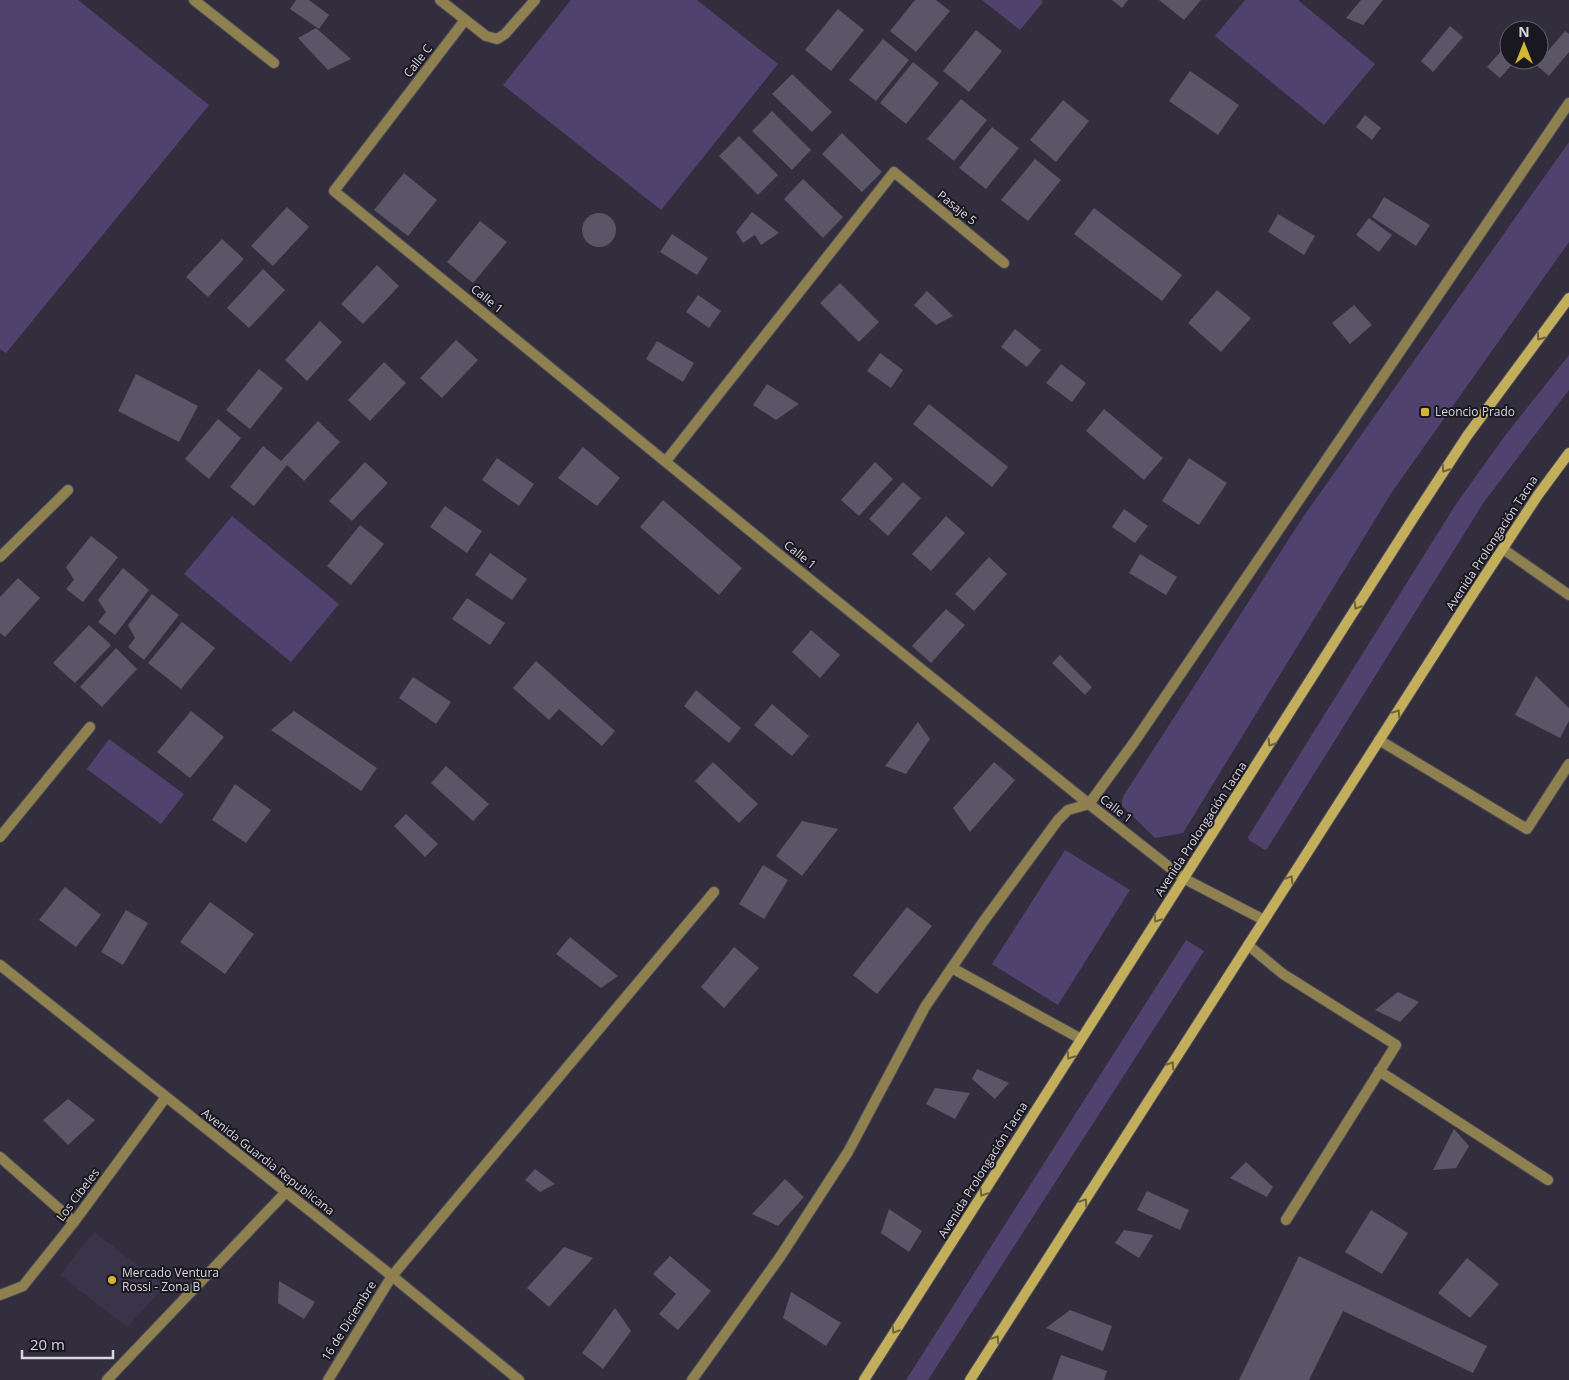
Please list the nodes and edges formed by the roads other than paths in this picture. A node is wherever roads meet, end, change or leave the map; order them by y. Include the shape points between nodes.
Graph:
1 (194, 0) edge
2 (440, 0) edge
3 (535, 0) edge
4 (465, 20) junction
5 (274, 63) dead end
6 (1569, 103) edge
7 (334, 190) joint
8 (1004, 263) dead end
9 (1569, 298) edge
10 (1569, 453) edge
11 (666, 461) junction
12 (68, 490) dead end
13 (1503, 549) junction
14 (0, 557) edge
15 (1569, 596) edge
16 (90, 727) dead end
17 (1380, 740) junction
18 (1569, 764) edge
19 (1090, 804) junction
20 (0, 837) edge
21 (1184, 878) junction
22 (714, 892) dead end
23 (1264, 920) junction
24 (1248, 946) junction
25 (0, 965) edge
26 (952, 968) junction
27 (1080, 1040) junction
28 (1379, 1071) junction
29 (166, 1097) junction
30 (0, 1156) edge
31 (1548, 1180) dead end
32 (286, 1192) junction
33 (1286, 1220) dead end
34 (74, 1222) junction
35 (392, 1276) junction
36 (0, 1295) edge
37 (107, 1380) edge
38 (328, 1380) edge
39 (519, 1380) edge
40 (692, 1380) edge
41 (864, 1380) edge
42 (970, 1380) edge

1 - 5 street
2 - 4 street
3 - 4 street via 497,39 486,36
4 - 7 street, Calle C
6 - 19 street
7 - 11 street, Calle 1
8 - 11 street, Pasaje 5 via 894,172
9 -> 21 main road, Avenida Prolongación Tacna via 1467,436
10 - 13 main road, Avenida Prolongación Tacna
11 - 19 street, Calle 1
12 - 14 street
13 - 15 street
17 -> 13 main road, Avenida Prolongación Tacna
16 - 20 street
17 - 18 street via 1527,829
23 -> 17 main road, Avenida Prolongación Tacna
19 - 21 street, Calle 1
19 - 26 street via 1068,810 1058,820
21 - 23 street, Calle 1
21 -> 27 main road, Avenida Prolongación Tacna
22 - 35 street, 16 de Diciembre
23 - 24 main road, Avenida Prolongación Tacna
24 - 28 street via 1284,974 1396,1045
42 -> 24 main road, Avenida Prolongación Tacna
25 - 29 street, Avenida Guardia Republicana
26 - 27 street
26 - 40 street via 925,1007 848,1152 780,1257
27 -> 41 main road, Avenida Prolongación Tacna
28 - 31 street
28 - 33 street
29 - 32 street, Avenida Guardia Republicana
29 - 34 street, Los Cibeles
30 - 34 street
32 - 35 street, Avenida Guardia Republicana
32 - 37 street
34 - 36 street, Los Cibeles via 23,1286
35 - 38 street, 16 de Diciembre
35 - 39 street, Avenida Guardia Republicana

